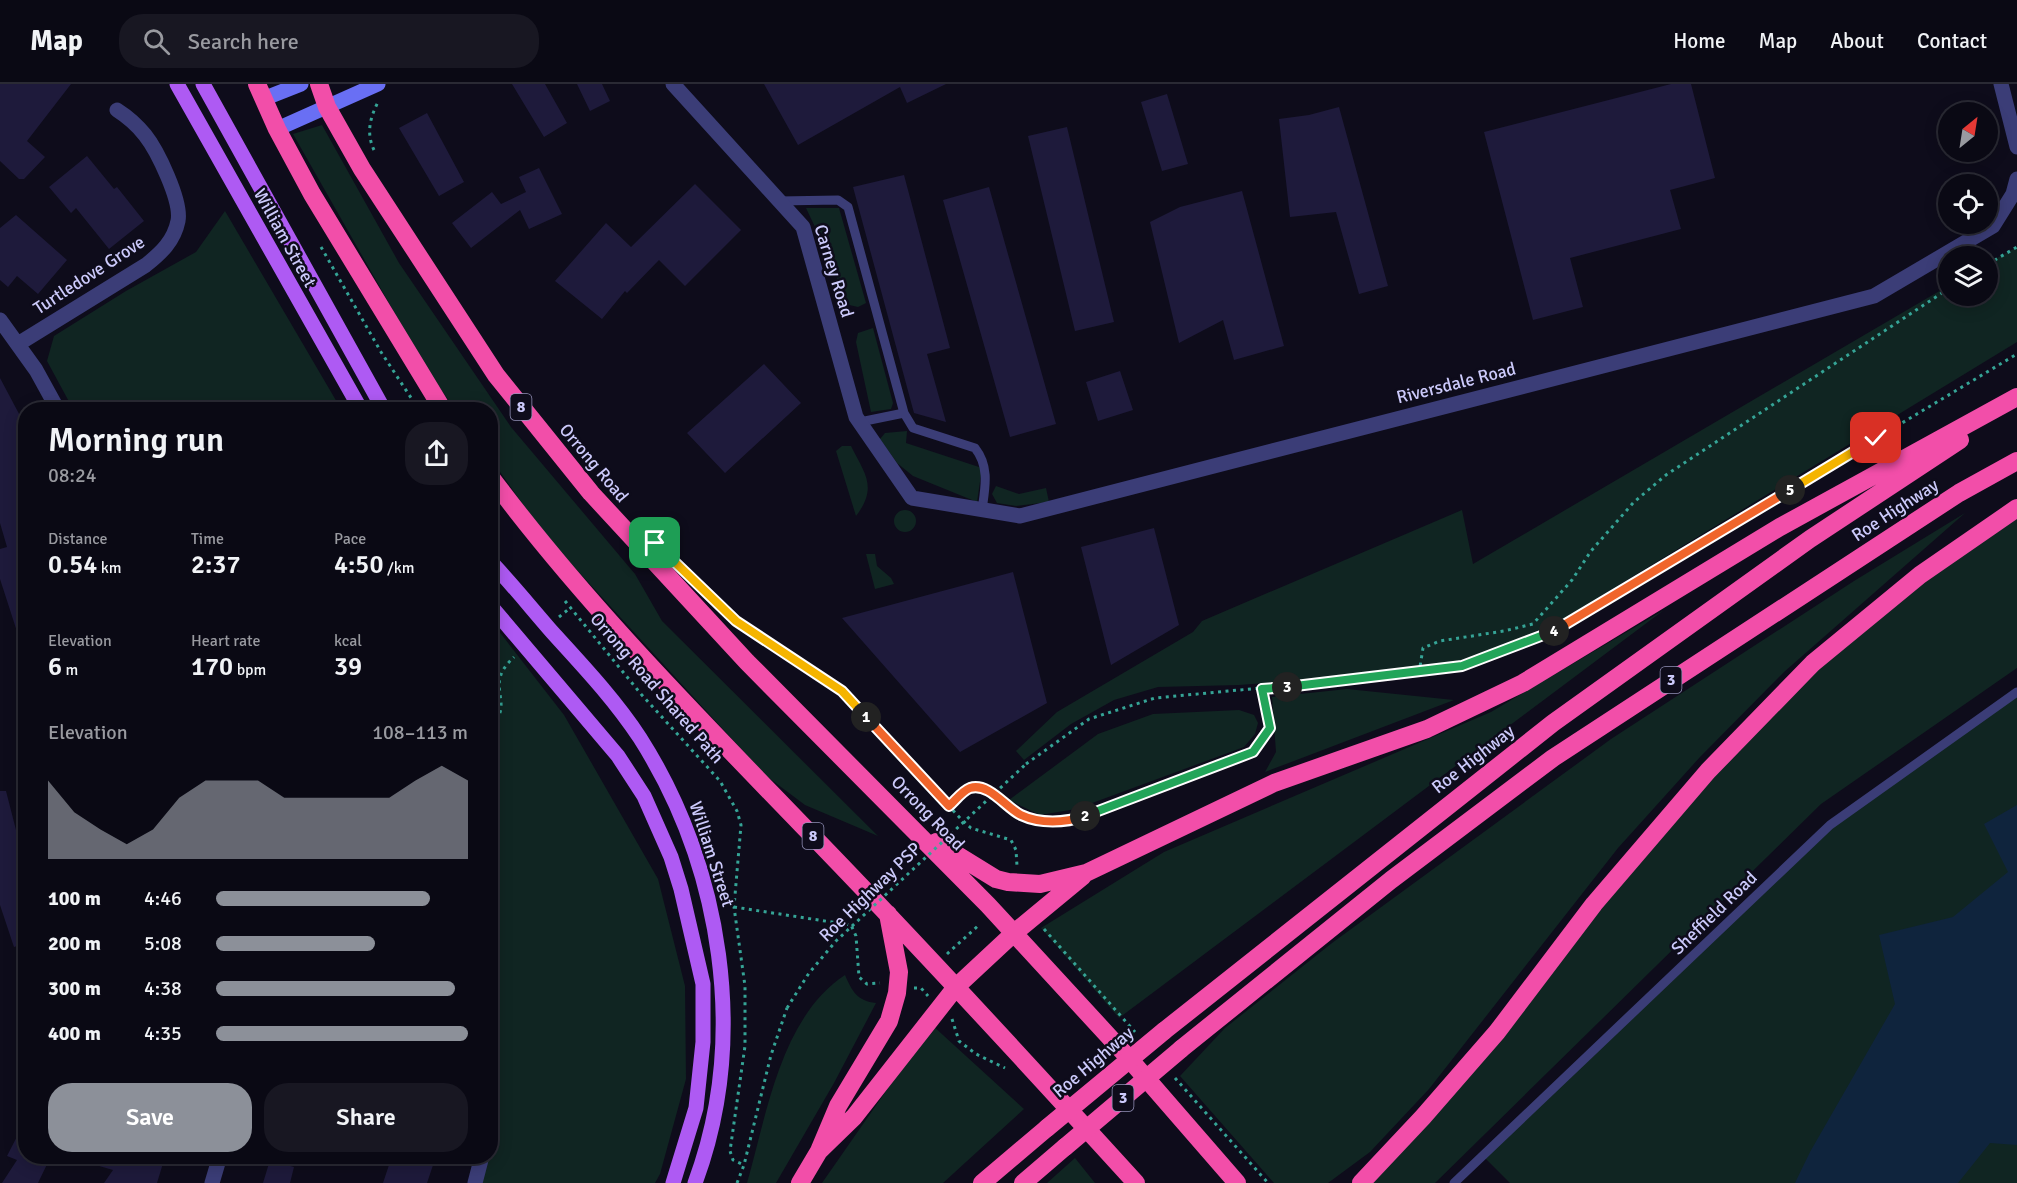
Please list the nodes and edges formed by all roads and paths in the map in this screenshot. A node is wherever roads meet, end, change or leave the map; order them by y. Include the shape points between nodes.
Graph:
1 (177, 84) edge
2 (203, 84) edge
3 (301, 84) edge
4 (319, 84) edge
5 (673, 84) edge
6 (2001, 84) edge
7 (260, 91) edge
8 (380, 91) edge
9 (327, 106) junction
10 (117, 110) dead end
11 (277, 129) junction
12 (2017, 147) edge
13 (376, 154) dead end
14 (2017, 179) edge
15 (779, 201) junction
16 (2017, 247) edge
17 (1998, 258) edge
18 (1938, 296) edge
19 (0, 320) edge
20 (18, 344) junction
21 (2017, 354) edge
22 (2017, 397) edge
23 (52, 402) edge
24 (356, 402) edge
25 (380, 402) edge
26 (438, 402) edge
27 (2017, 403) edge
28 (904, 413) junction
29 (860, 422) junction
30 (2017, 462) edge
31 (498, 487) edge
32 (912, 498) joint
33 (2017, 508) edge
34 (982, 510) junction
35 (498, 520) edge
36 (505, 528) dead end
37 (498, 570) edge
38 (564, 599) dead end
39 (571, 608) junction
40 (498, 614) edge
41 (730, 615) dead end
42 (557, 620) dead end
43 (518, 654) dead end
44 (1419, 673) junction
45 (1262, 689) junction
46 (2017, 692) edge
47 (498, 716) edge
48 (949, 806) junction
49 (914, 828) junction
50 (1086, 873) junction
51 (1018, 883) junction
52 (734, 907) dead end
53 (995, 913) junction
54 (888, 914) junction
55 (1014, 933) junction
56 (938, 966) junction
57 (956, 987) junction
58 (921, 988) dead end
59 (1423, 1117) junction
60 (819, 1151) junction
61 (218, 1164) edge
62 (480, 1164) edge
63 (212, 1183) edge
64 (475, 1183) edge
65 (673, 1183) edge
66 (695, 1183) edge
67 (737, 1183) edge
68 (800, 1183) edge
69 (982, 1183) edge
70 (1023, 1183) edge
71 (1136, 1183) edge
72 (1237, 1183) edge
73 (1349, 1183) edge
74 (1361, 1183) edge
75 (1454, 1183) edge

1 - 24 main road, William Street
2 - 25 main road, William Street
3 - 7 street
4 - 9 highway, Orrong Road / 8
5 - 15 street, Carney Road
6 - 12 street
7 - 11 highway
8 - 9 street
8 - 13 path via 369,124
9 - 11 street
9 - 49 highway, Orrong Road / 8 via 381,199 496,375 583,484 747,662
10 - 20 street, Turtledove Grove via 147,137 177,201 179,219 173,237 146,265
11 - 26 highway via 359,275
14 - 34 street, Riversdale Road via 2013,194 1993,226 1874,296 1020,516
15 - 28 lane via 838,200 848,207
15 - 29 street, Carney Road via 803,227
16 - 17 path
18 - 44 path via 1666,475 1634,502 1533,624 1440,641 1423,648
19 - 20 street
20 - 23 street
21 - 44 path, Roe Highway PSP via 1555,630 1462,666
22 - 50 highway via 1780,527 1523,683 1427,729 1274,783
27 - 69 highway, Roe Highway / 3, bridge via 1810,539 1553,723 1164,1031
28 - 29 lane
28 - 34 lane via 913,428 975,448 986,475
29 - 32 street, Carney Road
30 - 70 highway, Roe Highway / 3, bridge via 1959,493 1553,758 1391,880 1181,1049
31 - 54 highway, 8 via 534,535 697,718
32 - 34 street, Riversdale Road
33 - 59 highway via 1920,575 1813,663 1708,771 1594,904 1497,1032
35 - 36 path
37 - 66 main road, William Street via 616,705 664,778 692,844 712,916 722,981 724,1044 715,1111
38 - 39 path, Orrong Road Shared Path
39 - 42 path
39 - 52 path, Orrong Road Shared Path via 641,694 720,781 737,811 741,825
40 - 65 main road via 618,756 644,796 678,879 703,984 703,1042 696,1108
41 - 48 path via 842,691
43 - 47 path via 504,667 499,679 502,706
44 - 45 path, Roe Highway PSP
45 - 48 path via 1270,728 1265,739 1253,752 1213,768 1071,819 1028,818 980,788 968,789
45 - 67 path, Roe Highway PSP, bridge via 1155,698 1089,719 1026,764 836,941 787,1008
46 - 75 lane, Sheffield Road via 1830,825
48 - 51 path via 971,828 1011,840 1016,850
49 - 51 highway via 996,879
49 - 53 highway, Orrong Road / 8
50 - 51 highway via 1040,884
50 - 55 highway
53 - 55 highway, Orrong Road / 8
53 - 56 path via 971,931
54 - 56 highway, 8
54 - 60 highway via 899,972 889,1021 838,1106
55 - 57 highway
55 - 72 highway, Orrong Road / 8
56 - 57 highway, 8
56 - 58 path
57 - 60 highway via 854,1117
57 - 71 highway, 8
59 - 73 highway
59 - 74 highway
60 - 68 highway
61 - 63 street
62 - 64 street

